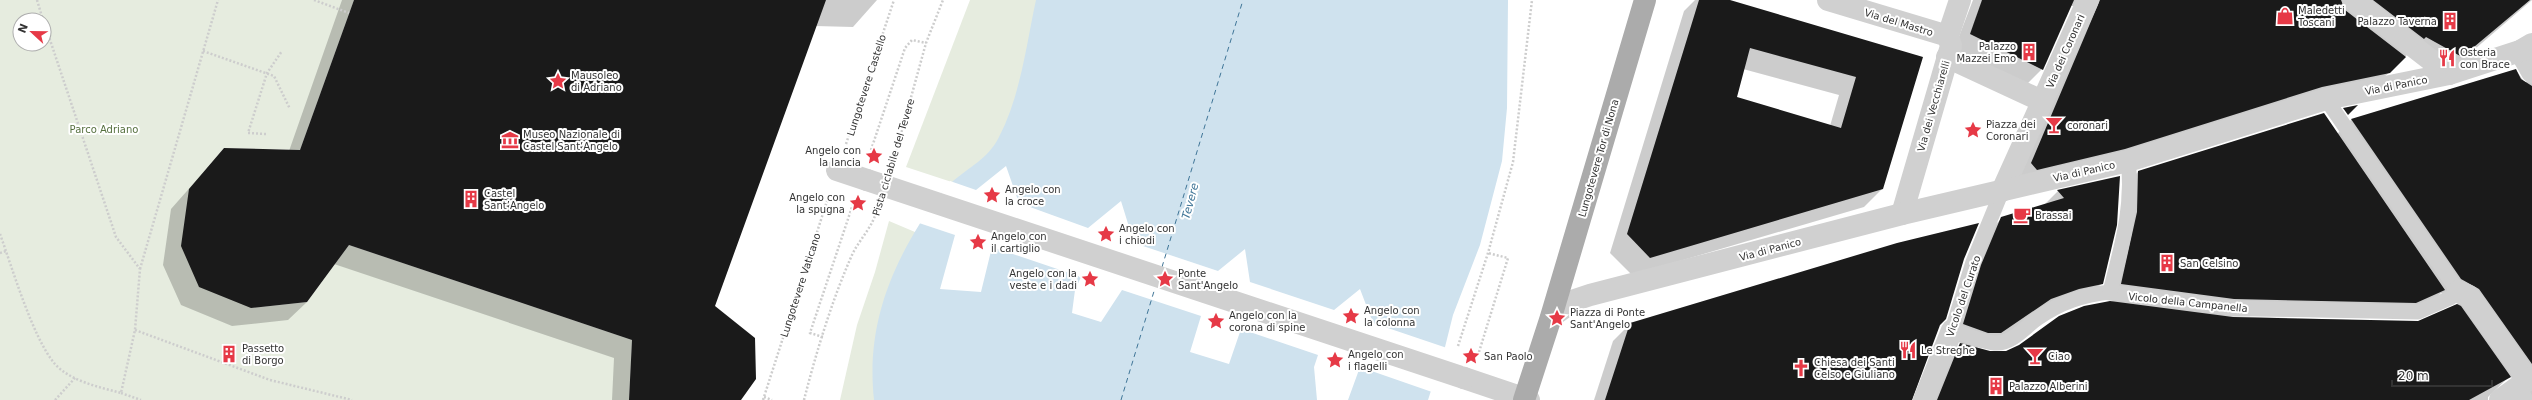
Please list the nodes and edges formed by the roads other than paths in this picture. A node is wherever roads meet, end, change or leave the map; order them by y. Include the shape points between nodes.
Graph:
1 (1645, 0) edge
2 (1828, 0) edge
3 (1960, 0) edge
4 (2088, 0) edge
5 (2353, 0) edge
6 (1948, 36) junction
7 (2526, 48) edge
8 (1946, 57) junction
9 (2532, 72) edge
10 (2449, 74) junction
11 (2326, 99) junction
12 (2042, 101) junction
13 (2128, 161) junction
14 (838, 170) road end
15 (2002, 191) junction
16 (1902, 214) junction
17 (2458, 291) junction
18 (2110, 292) junction
19 (1551, 316) junction
20 (1952, 330) junction
21 (2526, 386) edge
22 (1526, 399) edge
23 (1924, 400) edge
24 (2500, 400) edge

1 - 19 main road, Lungotevere Tor di Nona
2 - 6 street, Via del Mastro
3 - 6 street, Via dei Vecchiarelli
4 - 12 street, Via dei Coronari
5 - 10 street
6 - 8 street, Via dei Vecchiarelli via 1951,46
7 - 9 street
7 - 10 street, Via di Panico
8 - 12 street
8 - 16 street, Via dei Vecchiarelli
10 - 11 street, Via di Panico
11 - 13 street, Via di Panico
11 - 17 lane
12 - 15 street
13 - 15 street, Via di Panico
13 - 18 lane via 2131,182 2128,215
14 - 22 street, bridge
15 - 16 street, Via di Panico
15 - 20 lane, Vicolo del Curato via 1973,262
16 - 19 street, Via di Panico via 1583,297
17 - 18 lane, Vicolo della Campanella via 2450,298 2418,312 2396,313 2233,308
17 - 21 street via 2469,296
18 - 20 lane, Vicolo della Campanella via 2069,300 2039,317 2010,339 1996,343
19 - 22 main road
20 - 23 street, Vicolo del Curato
21 - 24 street

